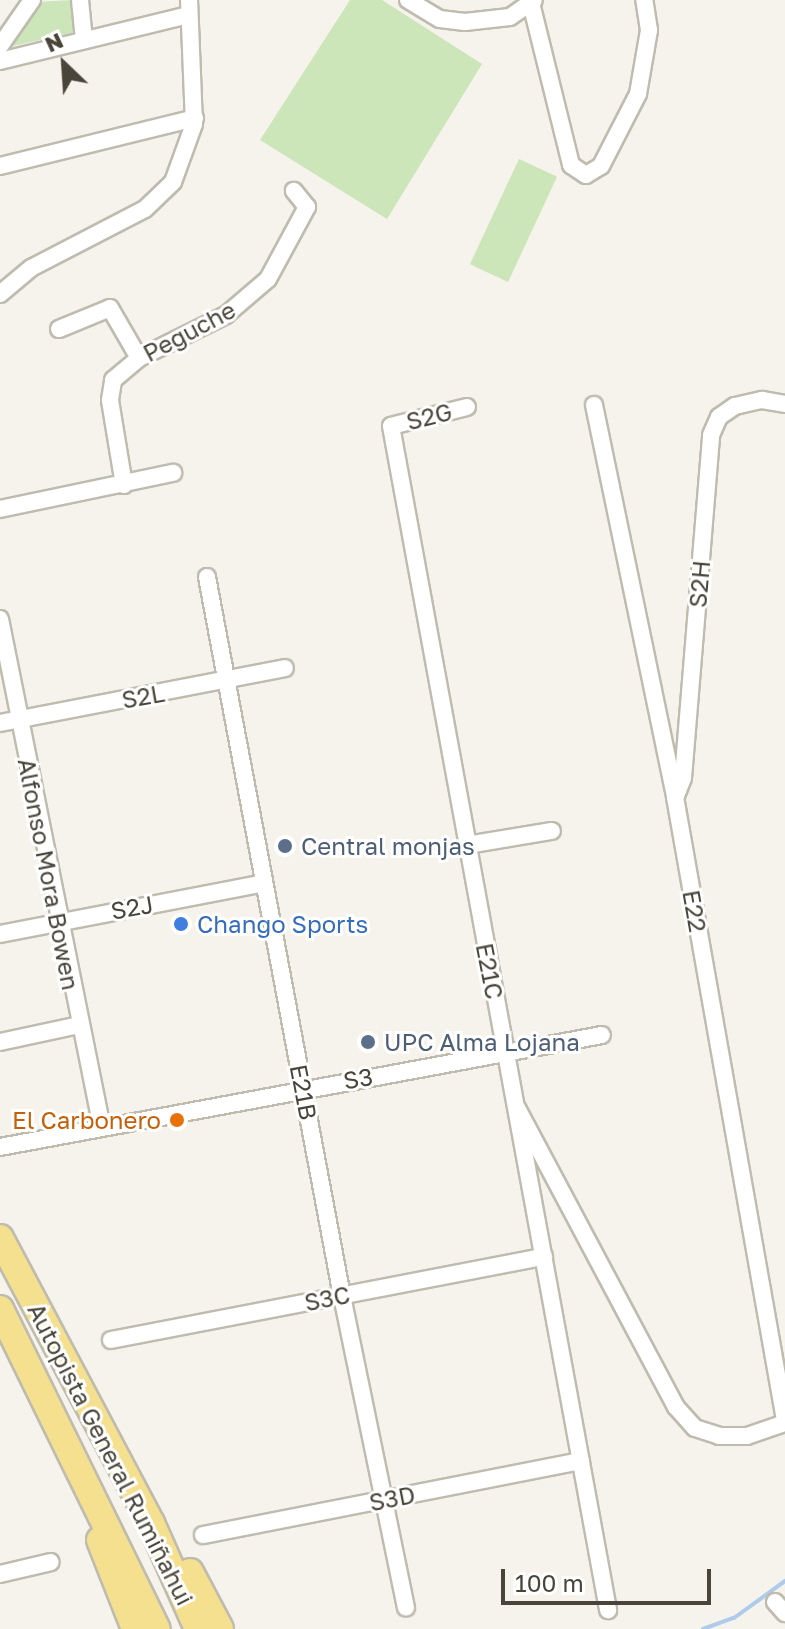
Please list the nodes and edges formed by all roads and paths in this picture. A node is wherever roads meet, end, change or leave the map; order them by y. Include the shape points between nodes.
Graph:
1 (32, 0) edge
2 (80, 0) edge
3 (408, 0) edge
4 (644, 0) edge
5 (532, 2) edge
6 (188, 8) edge
7 (84, 40) junction
8 (0, 46) edge
9 (0, 61) edge
10 (195, 118) junction
11 (0, 166) edge
12 (294, 191) dead end
13 (0, 294) edge
14 (59, 329) dead end
15 (139, 358) junction
16 (785, 404) edge
17 (594, 405) dead end
18 (467, 407) dead end
19 (391, 426) joint
20 (173, 473) dead end
21 (124, 485) junction
22 (0, 509) edge
23 (207, 577) dead end
24 (0, 619) edge
25 (285, 668) dead end
26 (226, 681) junction
27 (19, 719) junction
28 (0, 723) edge
29 (675, 797) junction
30 (552, 831) dead end
31 (467, 845) junction
32 (264, 883) junction
33 (57, 921) junction
34 (0, 934) edge
35 (79, 1025) junction
36 (602, 1035) dead end
37 (0, 1042) edge
38 (505, 1052) junction
39 (300, 1089) junction
40 (514, 1103) junction
41 (102, 1128) junction
42 (0, 1147) edge
43 (0, 1238) edge
44 (544, 1257) junction
45 (342, 1296) junction
46 (0, 1309) edge
47 (111, 1340) dead end
48 (785, 1422) edge
49 (77, 1461) junction
50 (581, 1461) junction
51 (383, 1500) junction
52 (203, 1535) dead end
53 (51, 1562) dead end
54 (0, 1574) edge
55 (406, 1607) dead end
56 (608, 1610) dead end
57 (133, 1626) edge
58 (215, 1628) edge
59 (157, 1629) edge

1 - 8 street
2 - 7 street
3 - 5 street via 440,19 465,22 510,17
4 - 5 street via 649,30 638,94 601,166 586,175 571,165
6 - 7 street
6 - 10 street
7 - 9 street
10 - 11 street
10 - 13 street via 180,172 157,200 31,268
12 - 15 street, Peguche via 307,207 268,279 226,315
14 - 15 street via 110,308
15 - 21 street, Peguche via 118,373 110,390
16 - 29 street, S2H via 762,400 735,406 719,417 711,435 683,778
17 - 29 street, E22
18 - 19 street, S2G
19 - 31 street, E21C
20 - 21 street
21 - 22 street
23 - 26 street, E21B
24 - 27 street, Alfonso Mora Bowen
25 - 26 street, S2L
26 - 27 street, S2L
26 - 32 street, E21B
27 - 28 street, S2L
27 - 33 street, Alfonso Mora Bowen
29 - 48 street, E22
30 - 31 street
31 - 38 street, E21C
32 - 33 street, S2J
32 - 39 street, E21B
33 - 34 street, S2J
33 - 35 street, Alfonso Mora Bowen
35 - 37 street
35 - 41 street, Alfonso Mora Bowen
36 - 38 street, S3
38 - 39 street, S3
38 - 40 street, E21C
39 - 41 street, S3
39 - 45 street, E21B
40 - 44 street, E21C
40 - 48 street via 676,1407 695,1428 719,1436 747,1436
41 - 42 street, S3
43 - 58 highway, Autopista General Rumiñahui via 151,1523 176,1548
44 - 45 street, S3C
44 - 50 street, E21C
45 - 47 street, S3C
45 - 51 street, E21B
46 - 49 highway, Autopista General Rumiñahui
49 - 57 highway via 79,1486
49 - 59 highway, Autopista General Rumiñahui
50 - 51 street, S3D
50 - 56 street, E21C
51 - 52 street, S3D
51 - 55 street, E21B
53 - 54 street

